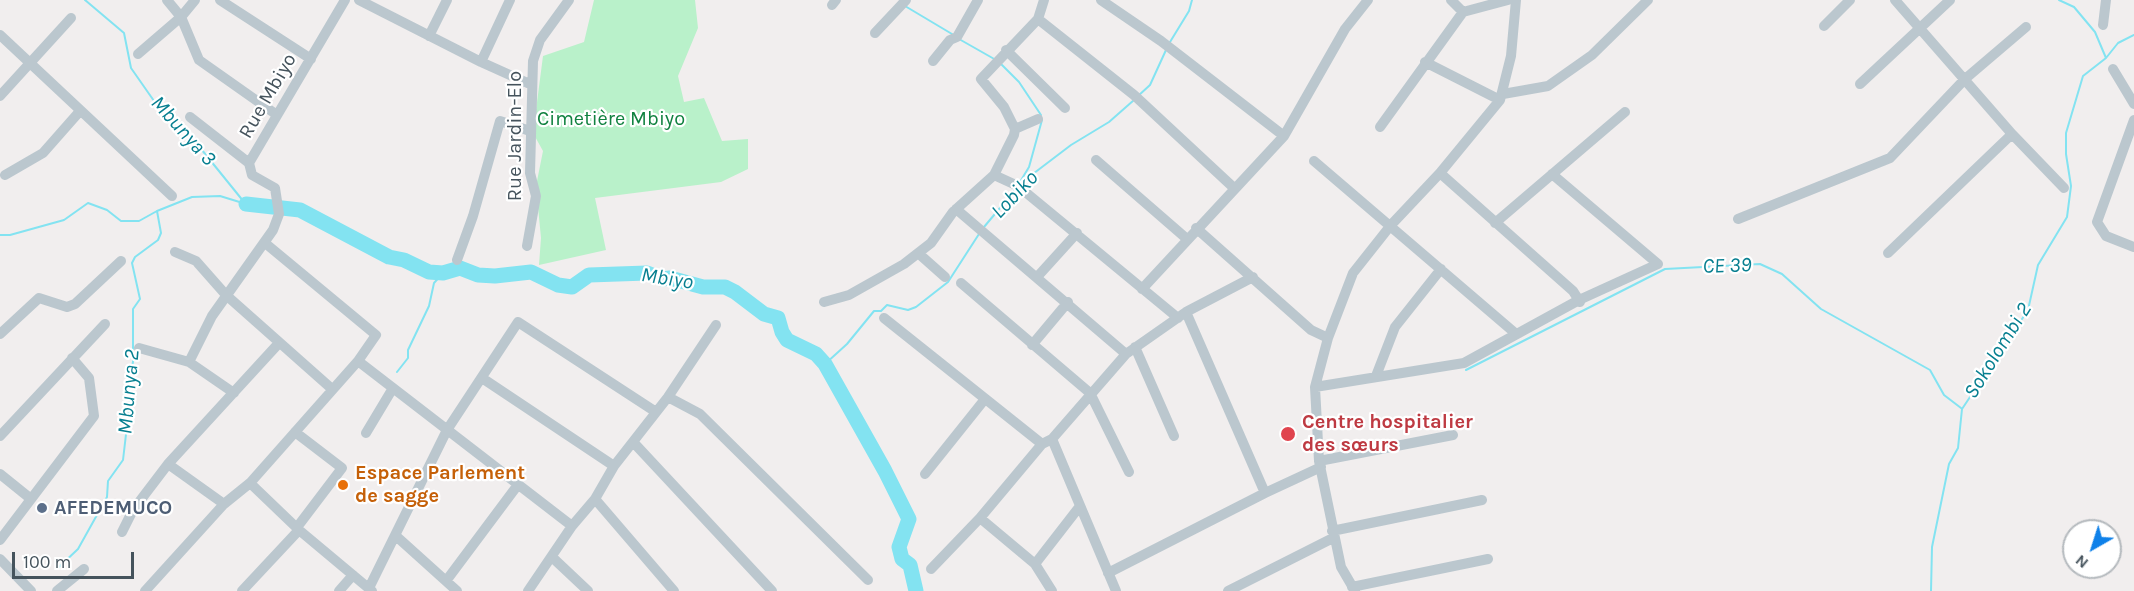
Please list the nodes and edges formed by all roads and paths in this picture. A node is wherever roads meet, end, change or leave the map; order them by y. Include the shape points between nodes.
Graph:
1 (167, 0) edge
2 (195, 0) edge
3 (220, 0) edge
4 (345, 0) edge
5 (359, 0) edge
6 (447, 0) edge
7 (510, 0) edge
8 (569, 0) edge
9 (906, 0) edge
10 (978, 0) edge
11 (1044, 0) edge
12 (1101, 0) edge
13 (1368, 0) edge
14 (1451, 0) edge
15 (1508, 0) edge
16 (1516, 0) edge
17 (1648, 0) edge
18 (1850, 0) edge
19 (1895, 0) edge
20 (1950, 0) edge
21 (2106, 0) edge
22 (379, 5) edge
23 (1463, 12) junction
24 (182, 17) junction
25 (71, 18) dead end
26 (1038, 19) junction
27 (2103, 25) dead end
28 (1824, 26) dead end
29 (2026, 27) dead end
30 (1919, 29) junction
31 (875, 33) dead end
32 (0, 35) edge
33 (429, 36) junction
34 (1006, 51) junction
35 (138, 54) dead end
36 (310, 59) junction
37 (933, 61) dead end
38 (29, 62) junction
39 (481, 62) junction
40 (1425, 62) junction
41 (2114, 69) dead end
42 (1965, 80) junction
43 (1860, 84) dead end
44 (532, 85) junction
45 (0, 96) edge
46 (1501, 97) junction
47 (2134, 104) edge
48 (1065, 108) dead end
49 (80, 111) junction
50 (1624, 112) dead end
51 (277, 115) junction
52 (190, 117) dead end
53 (1038, 119) dead end
54 (2134, 120) edge
55 (1380, 127) dead end
56 (1015, 129) junction
57 (530, 131) junction
58 (2012, 134) junction
59 (1284, 136) junction
60 (1096, 160) dead end
61 (1314, 161) dead end
62 (249, 163) junction
63 (1440, 174) junction
64 (1552, 174) junction
65 (5, 175) dead end
66 (994, 175) junction
67 (1234, 188) junction
68 (2064, 188) dead end
69 (172, 196) dead end
70 (956, 209) junction
71 (1738, 219) dead end
72 (1495, 223) junction
73 (1391, 225) junction
74 (1196, 228) junction
75 (1077, 233) junction
76 (1187, 239) junction
77 (265, 243) junction
78 (527, 246) dead end
79 (2134, 247) edge
80 (175, 252) dead end
81 (918, 253) junction
82 (1888, 253) dead end
83 (457, 260) dead end
84 (122, 261) dead end
85 (1441, 268) junction
86 (1038, 276) junction
87 (945, 277) dead end
88 (1253, 277) junction
89 (961, 283) dead end
90 (1142, 289) junction
91 (226, 295) junction
92 (1579, 301) junction
93 (824, 302) dead end
94 (1068, 302) junction
95 (1182, 315) junction
96 (884, 318) dead end
97 (105, 324) dead end
98 (716, 325) dead end
99 (1515, 333) junction
100 (0, 334) edge
101 (1328, 338) junction
102 (279, 343) junction
103 (1032, 345) junction
104 (139, 348) dead end
105 (1131, 350) junction
106 (72, 358) junction
107 (358, 361) junction
108 (189, 362) junction
109 (1376, 376) junction
110 (482, 378) junction
111 (1315, 387) junction
112 (393, 388) junction
113 (332, 389) junction
114 (234, 393) junction
115 (1090, 393) junction
116 (668, 397) junction
117 (985, 399) junction
118 (657, 412) junction
119 (447, 430) junction
120 (294, 432) junction
121 (366, 433) dead end
122 (1453, 435) dead end
123 (0, 436) edge
124 (1174, 436) dead end
125 (1047, 441) junction
126 (634, 443) junction
127 (168, 464) junction
128 (1320, 464) junction
129 (614, 466) junction
130 (1129, 472) dead end
131 (0, 474) edge
132 (925, 474) dead end
133 (250, 483) junction
134 (517, 486) junction
135 (1265, 493) junction
136 (31, 499) junction
137 (595, 499) junction
138 (1482, 500) dead end
139 (224, 504) junction
140 (1080, 506) junction
141 (980, 518) junction
142 (572, 526) junction
143 (298, 528) junction
144 (122, 532) dead end
145 (1333, 534) junction
146 (396, 536) junction
147 (0, 540) edge
148 (553, 558) junction
149 (0, 559) edge
150 (1488, 559) dead end
151 (1035, 564) junction
152 (84, 569) dead end
153 (931, 569) dead end
154 (1108, 573) junction
155 (353, 575) junction
156 (868, 580) dead end
157 (446, 581) junction
158 (1353, 589) edge
159 (370, 590) edge
160 (31, 591) edge
161 (57, 591) edge
162 (145, 591) edge
163 (242, 591) edge
164 (339, 591) edge
165 (457, 591) edge
166 (528, 591) edge
167 (588, 591) edge
168 (674, 591) edge
169 (772, 591) edge
170 (1053, 591) edge
171 (1116, 591) edge
172 (1228, 591) edge

1 - 24 street
2 - 24 street
3 - 36 street
4 - 36 street, Rue Mbiyo
5 - 22 street
6 - 33 street
7 - 39 street
8 - 44 street, Rue Jardin-Elo via 540,40
9 - 31 street
10 - 37 street via 957,37
11 - 26 street
12 - 59 street
13 - 59 street via 1345,29
14 - 23 street
15 - 23 street
16 - 46 street via 1511,56
17 - 46 street via 1592,55 1548,87
18 - 28 street
19 - 30 street
20 - 30 street
21 - 27 street
22 - 33 street
23 - 40 street
24 - 35 street
24 - 51 street via 199,60
25 - 38 street
26 - 34 street
26 - 67 street via 1138,99
29 - 42 street
30 - 42 street
30 - 43 street
32 - 38 street
33 - 39 street
34 - 48 street
34 - 56 street via 981,81 1004,106
36 - 51 street, Rue Mbiyo
38 - 45 street
38 - 49 street
39 - 44 street
40 - 46 street
40 - 55 street
41 - 47 street
42 - 58 street
42 - 71 street via 1890,158
44 - 57 street, Rue Jardin-Elo
46 - 63 street
49 - 65 street via 43,153
49 - 69 street
50 - 64 street
51 - 62 street, Rue Mbiyo
52 - 62 street
53 - 56 street
54 - 79 street via 2097,222 2106,236
56 - 66 street
57 - 78 street, Rue Jardin-Elo via 530,173 536,196
57 - 83 street via 500,121
58 - 68 street
58 - 82 street
59 - 67 street
60 - 76 street
61 - 73 street
62 - 77 street, Rue Mbiyo via 252,175 274,188 279,209
63 - 72 street
63 - 73 street
64 - 72 street
64 - 92 street via 1658,264
66 - 70 street
66 - 75 street via 1018,186
67 - 74 street
70 - 81 street via 931,243
70 - 86 street
72 - 92 street via 1573,291
73 - 85 street
73 - 101 street via 1353,273
74 - 76 street
74 - 88 street
75 - 86 street
75 - 90 street
76 - 90 street
77 - 91 street
77 - 107 street via 376,335
80 - 91 street via 196,261
81 - 87 street
81 - 93 street via 849,295
84 - 100 street via 75,304 67,306 39,298
85 - 99 street
85 - 109 street via 1395,327
86 - 94 street
88 - 95 street
88 - 101 street via 1311,330
89 - 103 street
90 - 95 street
91 - 102 street
91 - 108 street
92 - 99 street
94 - 103 street
94 - 105 street
95 - 105 street
95 - 135 street
96 - 117 street
97 - 106 street
98 - 116 street
99 - 109 street via 1464,363
101 - 111 street
102 - 113 street
102 - 114 street
103 - 115 street
104 - 108 street
105 - 115 street
105 - 124 street
106 - 123 street
106 - 136 street via 89,378 94,416
107 - 112 street
107 - 113 street
108 - 114 street
109 - 111 street
110 - 118 street via 518,322
110 - 119 street
110 - 129 street
111 - 128 street
112 - 119 street
112 - 121 street
113 - 120 street
114 - 127 street
115 - 125 street
115 - 130 street
116 - 118 street
116 - 156 street via 699,414
117 - 125 street
117 - 132 street
118 - 126 street
119 - 134 street
119 - 146 street
120 - 133 street
120 - 143 street via 342,468
122 - 128 street
125 - 140 street
125 - 141 street
126 - 129 street
126 - 169 street
127 - 139 street
127 - 144 street via 133,510
128 - 135 street
128 - 145 street
129 - 137 street
131 - 136 street
133 - 139 street
133 - 143 street
134 - 142 street
134 - 157 street
135 - 154 street
136 - 147 street
137 - 142 street
137 - 168 street
138 - 145 street
139 - 162 street
140 - 151 street
140 - 154 street
141 - 151 street
141 - 153 street
142 - 148 street
143 - 155 street
143 - 163 street
145 - 158 street via 1341,567
145 - 172 street
146 - 157 street
146 - 159 street
148 - 166 street
148 - 167 street
149 - 160 street
150 - 158 street
151 - 170 street
152 - 161 street
154 - 171 street
155 - 159 street
155 - 164 street
157 - 165 street

